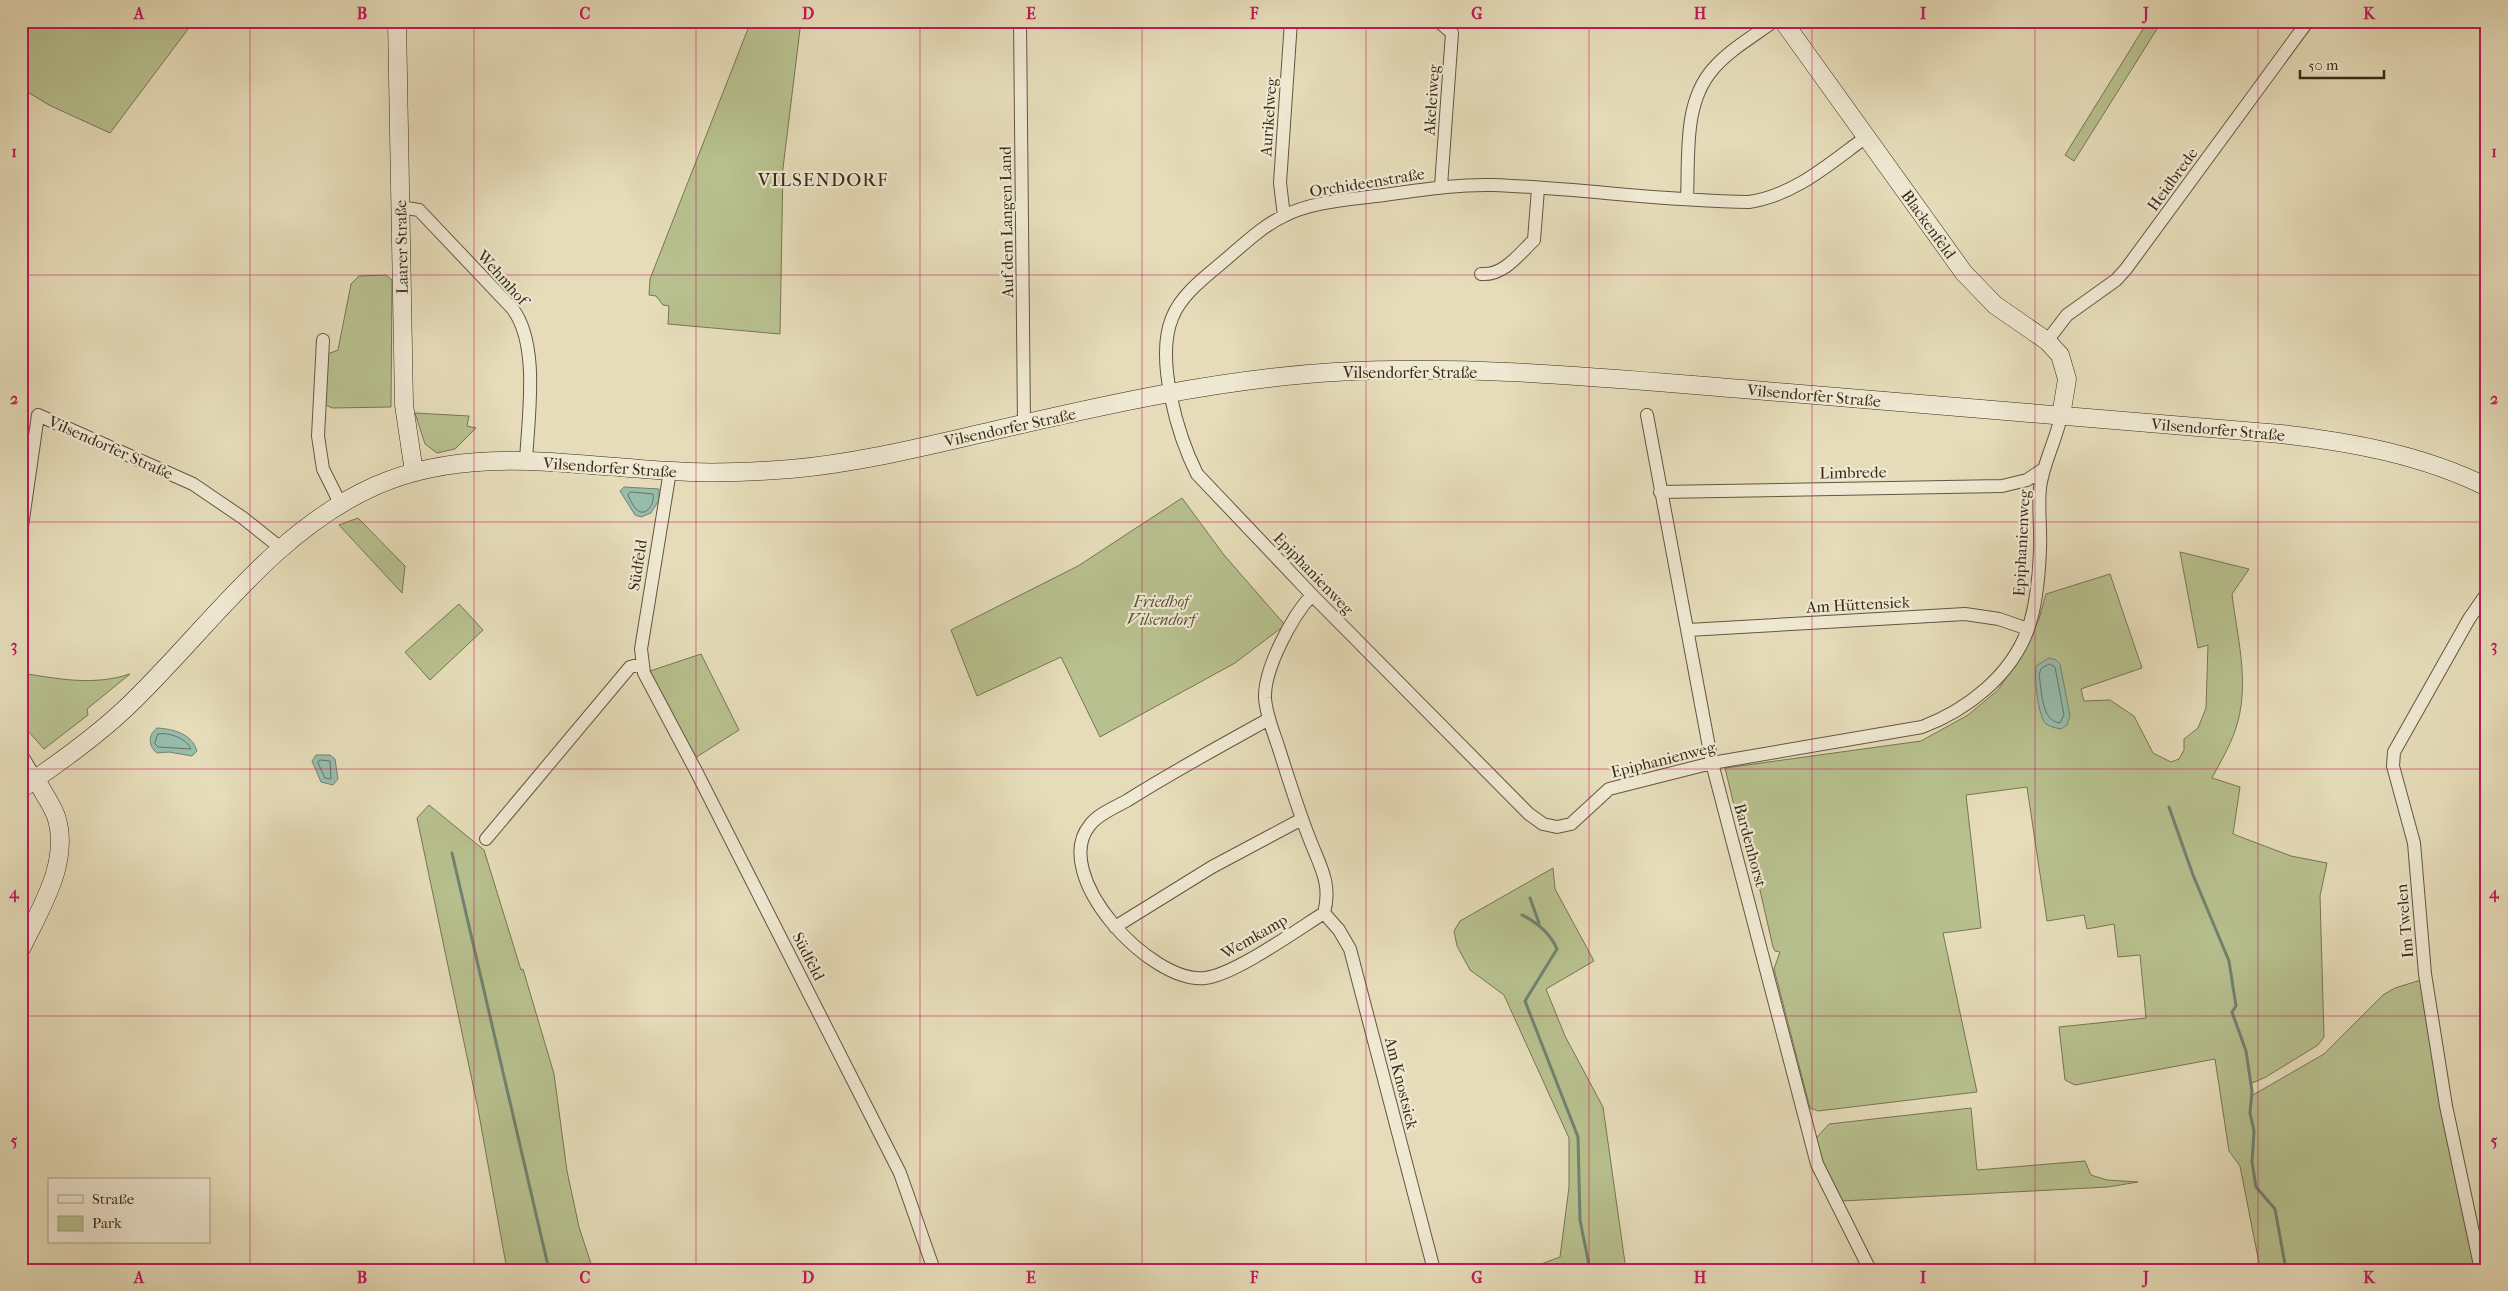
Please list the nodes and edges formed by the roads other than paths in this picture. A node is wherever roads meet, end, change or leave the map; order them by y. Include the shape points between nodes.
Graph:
1 (397, 21) edge
2 (1020, 21) edge
3 (1291, 21) edge
4 (1438, 21) edge
5 (1774, 21) edge
6 (1783, 21) edge
7 (2308, 21) edge
8 (1866, 137) junction
9 (1442, 186) junction
10 (1538, 188) junction
11 (1687, 199) junction
12 (400, 207) junction
13 (1284, 216) junction
14 (1481, 274) dead end
15 (323, 340) dead end
16 (2047, 342) junction
17 (1171, 394) junction
18 (1646, 415) dead end
19 (2061, 416) junction
20 (1024, 423) junction
21 (526, 461) junction
22 (2042, 470) junction
23 (670, 471) junction
24 (414, 472) junction
25 (2487, 487) edge
26 (1660, 492) junction
27 (340, 503) junction
28 (21, 534) edge
29 (282, 548) junction
30 (2487, 592) edge
31 (1312, 595) junction
32 (2028, 629) junction
33 (1688, 630) junction
34 (642, 664) junction
35 (1269, 719) junction
36 (21, 754) edge
37 (1712, 763) junction
38 (28, 784) edge
39 (1302, 819) junction
40 (486, 838) dead end
41 (1324, 913) junction
42 (1115, 926) junction
43 (21, 949) edge
44 (934, 1270) edge
45 (1434, 1270) edge
46 (1870, 1270) edge
47 (2481, 1270) edge

1 - 12 main road, Laarer Straße
2 - 20 street, Auf dem Langen Land
3 - 13 street, Aurikelweg via 1280,183
4 - 9 street, Akeleiweg via 1452,33
5 - 11 street via 1718,64 1700,89 1692,115
6 - 8 main road, Blackenfeld
7 - 16 street, Heidbrede via 2126,269 2116,280 2067,315
8 - 11 street, Orchideenstraße via 1792,189 1769,199 1749,202
8 - 16 main road, Blackenfeld via 1973,283 1995,305
9 - 10 street, Orchideenstraße
9 - 13 street, Orchideenstraße via 1337,202
10 - 11 street, Orchideenstraße
10 - 14 street via 1534,240 1504,269 1494,274
12 - 21 street, Wehmhof via 419,210 504,299 520,322 529,364
12 - 24 main road, Laarer Straße via 404,405
13 - 17 street, Orchideenstraße via 1214,269 1180,303 1171,320 1166,346
15 - 27 street via 318,436 324,469
16 - 19 main road, Blackenfeld via 2060,355 2066,370 2067,388
17 - 19 main road, Vilsendorfer Straße via 1327,373 1471,371
17 - 20 main road, Vilsendorfer Straße
17 - 31 street, Epiphanienweg via 1186,452 1197,474
18 - 26 street, Bardenhorst
19 - 22 street, Epiphanienweg
19 - 25 main road, Vilsendorfer Straße via 2324,440 2402,456
20 - 23 main road, Vilsendorfer Straße via 825,465 745,472
21 - 23 main road, Vilsendorfer Straße
21 - 24 main road, Vilsendorfer Straße via 478,462
22 - 26 street, Limbrede via 2027,480 2002,486
22 - 32 street, Epiphanienweg via 2039,564
23 - 34 street, Südfeld via 641,649
24 - 27 main road, Vilsendorfer Straße
26 - 33 street, Bardenhorst
27 - 29 main road, Vilsendorfer Straße
28 - 29 street, Vilsendorfer Straße via 38,415 192,484
29 - 38 main road, Vilsendorfer Straße via 126,708
30 - 47 street, Im Twelen via 2394,752 2393,766 2414,843 2425,974 2446,1106
31 - 35 street via 1289,630 1267,678 1265,698
31 - 37 street, Epiphanienweg via 1529,814 1543,824 1556,827 1571,824 1609,789
32 - 33 street, Am Hüttensiek via 1999,619 1965,614
32 - 37 street, Epiphanienweg via 2009,664 1987,688 1943,719 1922,727
33 - 37 street, Bardenhorst
34 - 40 street via 630,667
34 - 44 street, Südfeld via 900,1173
35 - 39 street
35 - 42 street, Wemkamp via 1163,778 1091,823 1082,836 1079,851 1083,869 1092,892
36 - 38 street
37 - 46 street, Bardenhorst via 1817,1164
38 - 43 main road via 56,814 60,847 57,867
39 - 41 street via 1327,884
39 - 42 street via 1212,867
41 - 42 street, Wemkamp via 1260,953 1219,975 1204,978 1187,976 1145,956
41 - 45 street, Am Knostsiek via 1350,949

